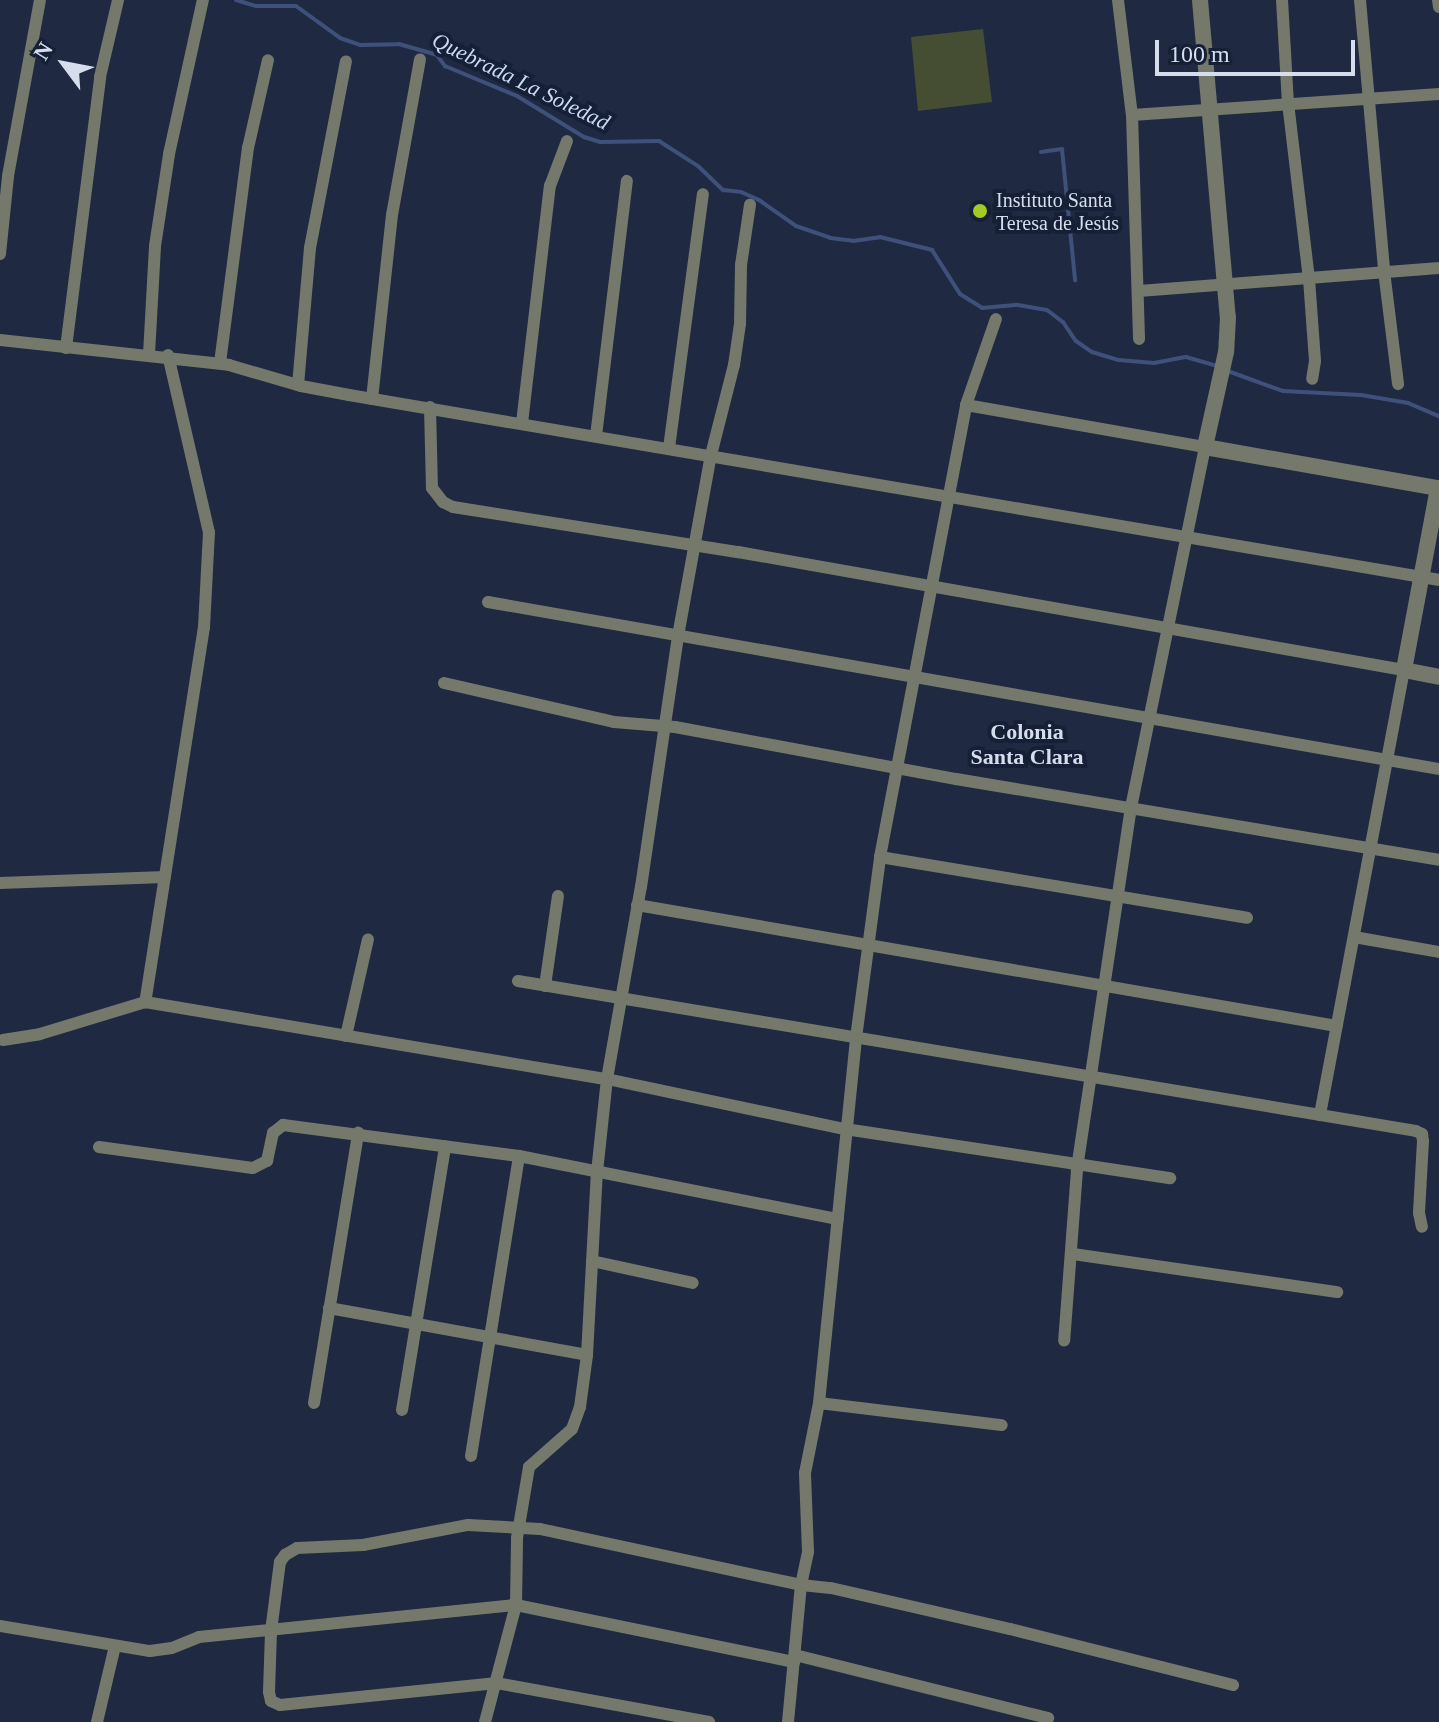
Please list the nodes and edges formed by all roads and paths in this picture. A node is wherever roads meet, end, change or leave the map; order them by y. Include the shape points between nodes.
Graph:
1 (40, 0) edge
2 (118, 0) edge
3 (203, 0) edge
4 (1118, 0) edge
5 (1200, 0) edge
6 (1282, 0) edge
7 (1360, 0) edge
8 (1438, 0) edge
9 (1439, 7) edge
10 (420, 59) dead end
11 (268, 60) dead end
12 (346, 61) dead end
13 (1439, 94) edge
14 (1368, 97) junction
15 (1288, 103) junction
16 (1208, 108) junction
17 (1132, 115) junction
18 (567, 141) dead end
19 (627, 181) dead end
20 (703, 194) dead end
21 (750, 205) dead end
22 (0, 254) edge
23 (1439, 268) edge
24 (1384, 271) junction
25 (1309, 279) junction
26 (1227, 284) junction
27 (1139, 291) junction
28 (996, 319) dead end
29 (1139, 339) dead end
30 (0, 340) edge
31 (66, 348) junction
32 (149, 354) junction
33 (168, 355) junction
34 (220, 363) junction
35 (1312, 379) dead end
36 (1398, 384) dead end
37 (298, 385) junction
38 (372, 399) junction
39 (966, 405) junction
40 (430, 407) junction
41 (522, 423) junction
42 (596, 436) junction
43 (1205, 447) junction
44 (669, 448) junction
45 (711, 455) junction
46 (1438, 488) edge
47 (949, 496) junction
48 (1186, 537) junction
49 (694, 545) junction
50 (1421, 577) junction
51 (1439, 580) edge
52 (931, 587) junction
53 (488, 602) dead end
54 (1168, 628) junction
55 (678, 636) junction
56 (1404, 670) junction
57 (1439, 677) edge
58 (915, 678) junction
59 (444, 683) dead end
60 (1149, 718) junction
61 (666, 727) junction
62 (1387, 759) junction
63 (898, 768) junction
64 (1439, 769) edge
65 (1131, 807) junction
66 (1370, 848) junction
67 (880, 857) junction
68 (1439, 860) edge
69 (165, 877) junction
70 (0, 883) edge
71 (558, 896) dead end
72 (1118, 897) junction
73 (637, 905) junction
74 (1247, 918) dead end
75 (1354, 937) junction
76 (368, 939) dead end
77 (868, 945) junction
78 (1439, 952) edge
79 (518, 981) dead end
80 (545, 986) junction
81 (1105, 986) junction
82 (620, 998) junction
83 (145, 1002) junction
84 (1337, 1026) junction
85 (346, 1036) junction
86 (856, 1038) junction
87 (3, 1040) dead end
88 (1091, 1077) junction
89 (607, 1079) junction
90 (1320, 1115) junction
91 (847, 1129) junction
92 (358, 1133) junction
93 (445, 1146) junction
94 (99, 1147) dead end
95 (519, 1156) junction
96 (1078, 1165) junction
97 (597, 1172) junction
98 (1170, 1178) dead end
99 (838, 1219) junction
100 (1422, 1227) dead end
101 (1073, 1254) junction
102 (592, 1261) junction
103 (693, 1283) dead end
104 (1337, 1292) dead end
105 (329, 1308) junction
106 (416, 1324) junction
107 (490, 1337) junction
108 (1064, 1341) dead end
109 (587, 1355) junction
110 (314, 1403) dead end
111 (819, 1403) junction
112 (402, 1410) dead end
113 (1002, 1425) dead end
114 (471, 1456) dead end
115 (521, 1528) junction
116 (801, 1585) junction
117 (516, 1605) junction
118 (0, 1626) edge
119 (271, 1631) junction
120 (115, 1646) junction
121 (795, 1658) junction
122 (497, 1683) junction
123 (1233, 1685) dead end
124 (1048, 1718) dead end
125 (97, 1722) edge
126 (485, 1722) edge
127 (709, 1722) edge
128 (788, 1722) edge

1 - 22 street via 8,176
2 - 31 street via 100,77
3 - 32 street via 169,154 155,246
4 - 17 street
5 - 16 street
6 - 15 street
7 - 14 street
8 - 9 street
10 - 38 street via 392,215
11 - 34 street via 235,225
12 - 37 street via 310,248
13 - 14 street
14 - 15 street
14 - 24 street
15 - 16 street
15 - 25 street
16 - 17 street
16 - 26 street
17 - 27 street
18 - 41 street via 550,186
19 - 42 street
20 - 44 street
21 - 45 street via 734,365
23 - 24 street
24 - 25 street
24 - 36 street
25 - 26 street
25 - 35 street
26 - 27 street
26 - 43 street via 1224,359
27 - 29 street
28 - 39 street
30 - 31 street
31 - 32 street
32 - 33 street
33 - 34 street
33 - 69 street via 209,532 204,627
34 - 37 street
37 - 38 street
38 - 40 street
39 - 43 street
39 - 47 street
40 - 41 street
40 - 49 street via 432,488 443,502
41 - 42 street
42 - 44 street
43 - 46 street
43 - 48 street
44 - 45 street
45 - 47 street
45 - 49 street
46 - 50 street
47 - 48 street
47 - 52 street
48 - 50 street
48 - 54 street
49 - 52 street
49 - 55 street
50 - 51 street
50 - 56 street
52 - 54 street
52 - 58 street
53 - 55 street
54 - 56 street
54 - 60 street
55 - 58 street
55 - 61 street
56 - 57 street
56 - 62 street
58 - 60 street
58 - 63 street
59 - 61 street via 614,722
60 - 62 street
60 - 65 street
61 - 63 street
61 - 73 street
62 - 64 street
62 - 66 street
63 - 65 street
63 - 67 street
65 - 66 street
65 - 72 street
66 - 68 street
66 - 75 street
67 - 72 street
67 - 77 street
69 - 70 street
69 - 83 street
71 - 80 street
72 - 74 street
72 - 81 street
73 - 77 street
73 - 82 street
75 - 78 street
75 - 84 street
76 - 85 street
77 - 81 street
77 - 86 street
79 - 80 street
80 - 82 street
81 - 84 street
81 - 88 street
82 - 86 street
82 - 89 street
83 - 85 street
83 - 87 street
84 - 90 street
85 - 89 street
86 - 88 street
86 - 91 street
88 - 90 street
88 - 96 street
89 - 91 street
89 - 97 street
90 - 100 street via 1422,1134
91 - 96 street
91 - 99 street
92 - 93 street
92 - 94 street via 277,1127 267,1161 253,1168
92 - 105 street
93 - 95 street
93 - 106 street
95 - 97 street
95 - 107 street
96 - 98 street
96 - 101 street
97 - 99 street
97 - 102 street
99 - 111 street
101 - 104 street
101 - 108 street
102 - 103 street
102 - 109 street
105 - 106 street
105 - 110 street
106 - 107 street
106 - 112 street
107 - 109 street
107 - 114 street
109 - 115 street via 572,1429 529,1467
111 - 113 street
111 - 116 street via 805,1473 808,1552
115 - 116 street
115 - 117 street
115 - 119 street via 468,1525 363,1545 297,1548 280,1562
116 - 121 street
116 - 123 street via 1010,1629
117 - 119 street
117 - 121 street
117 - 122 street
118 - 120 street
119 - 120 street via 199,1637 150,1651
119 - 122 street via 269,1692 271,1701 280,1705
120 - 125 street
121 - 124 street
121 - 128 street
122 - 126 street
122 - 127 street

